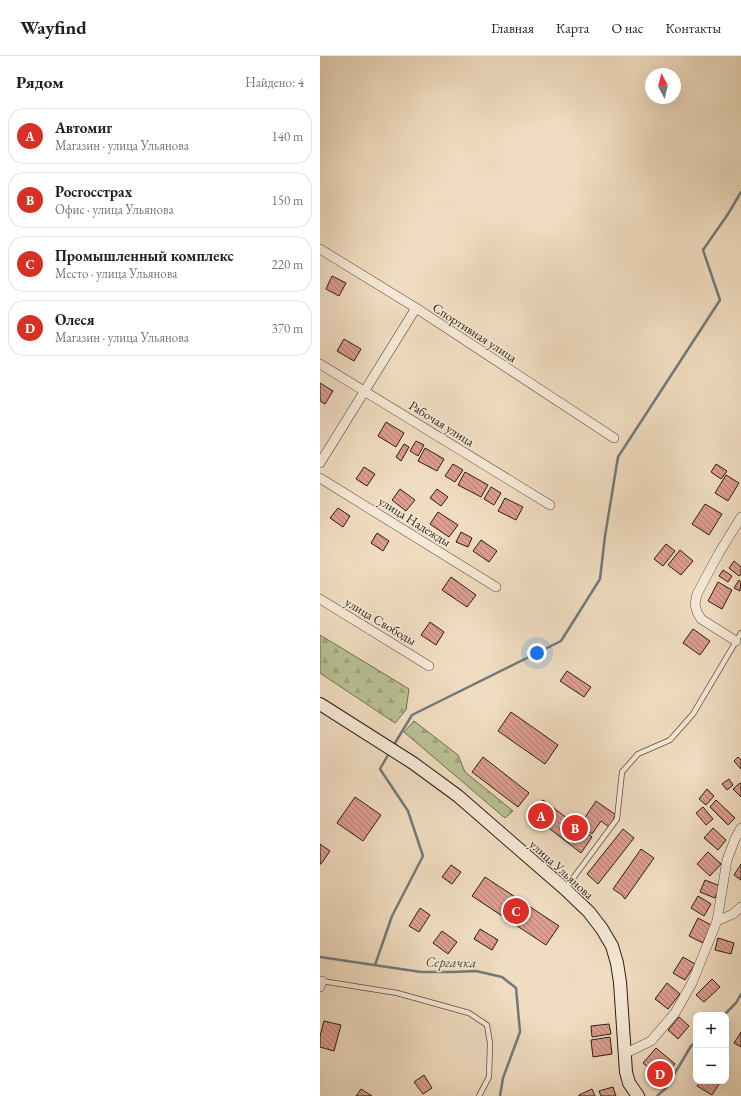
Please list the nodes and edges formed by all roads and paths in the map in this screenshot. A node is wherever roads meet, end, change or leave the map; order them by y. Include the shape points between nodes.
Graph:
1 (320, 249) edge
2 (416, 308) junction
3 (320, 364) edge
4 (364, 391) junction
5 (614, 438) dead end
6 (320, 463) edge
7 (320, 478) edge
8 (550, 505) dead end
9 (741, 517) edge
10 (496, 587) dead end
11 (320, 599) edge
12 (741, 633) edge
13 (736, 641) junction
14 (429, 666) dead end
15 (320, 704) edge
16 (741, 828) edge
17 (565, 890) junction
18 (741, 907) edge
19 (717, 920) junction
20 (321, 984) edge
21 (624, 1054) junction
22 (635, 1095) edge
23 (479, 1096) edge

1 - 2 street, Спортивная улица
2 - 4 street
2 - 5 street, Спортивная улица
3 - 4 street, Рабочая улица
4 - 6 street
4 - 8 street, Рабочая улица
7 - 10 street, улица Надежды
9 - 13 street via 697,594 695,604 701,619
11 - 14 street, улица Свободы
12 - 13 lane
13 - 17 lane via 694,714 670,740 638,754 622,772 618,819
15 - 17 main road, улица Ульянова via 413,763 458,796
16 - 19 street via 727,860
17 - 21 main road, улица Ульянова via 589,912 612,946 618,963
18 - 19 street via 733,914
19 - 21 street via 692,984 675,1013 651,1040
20 - 23 lane via 397,993 469,1013 488,1025 488,1076
21 - 22 main road, улица Ульянова via 626,1072

